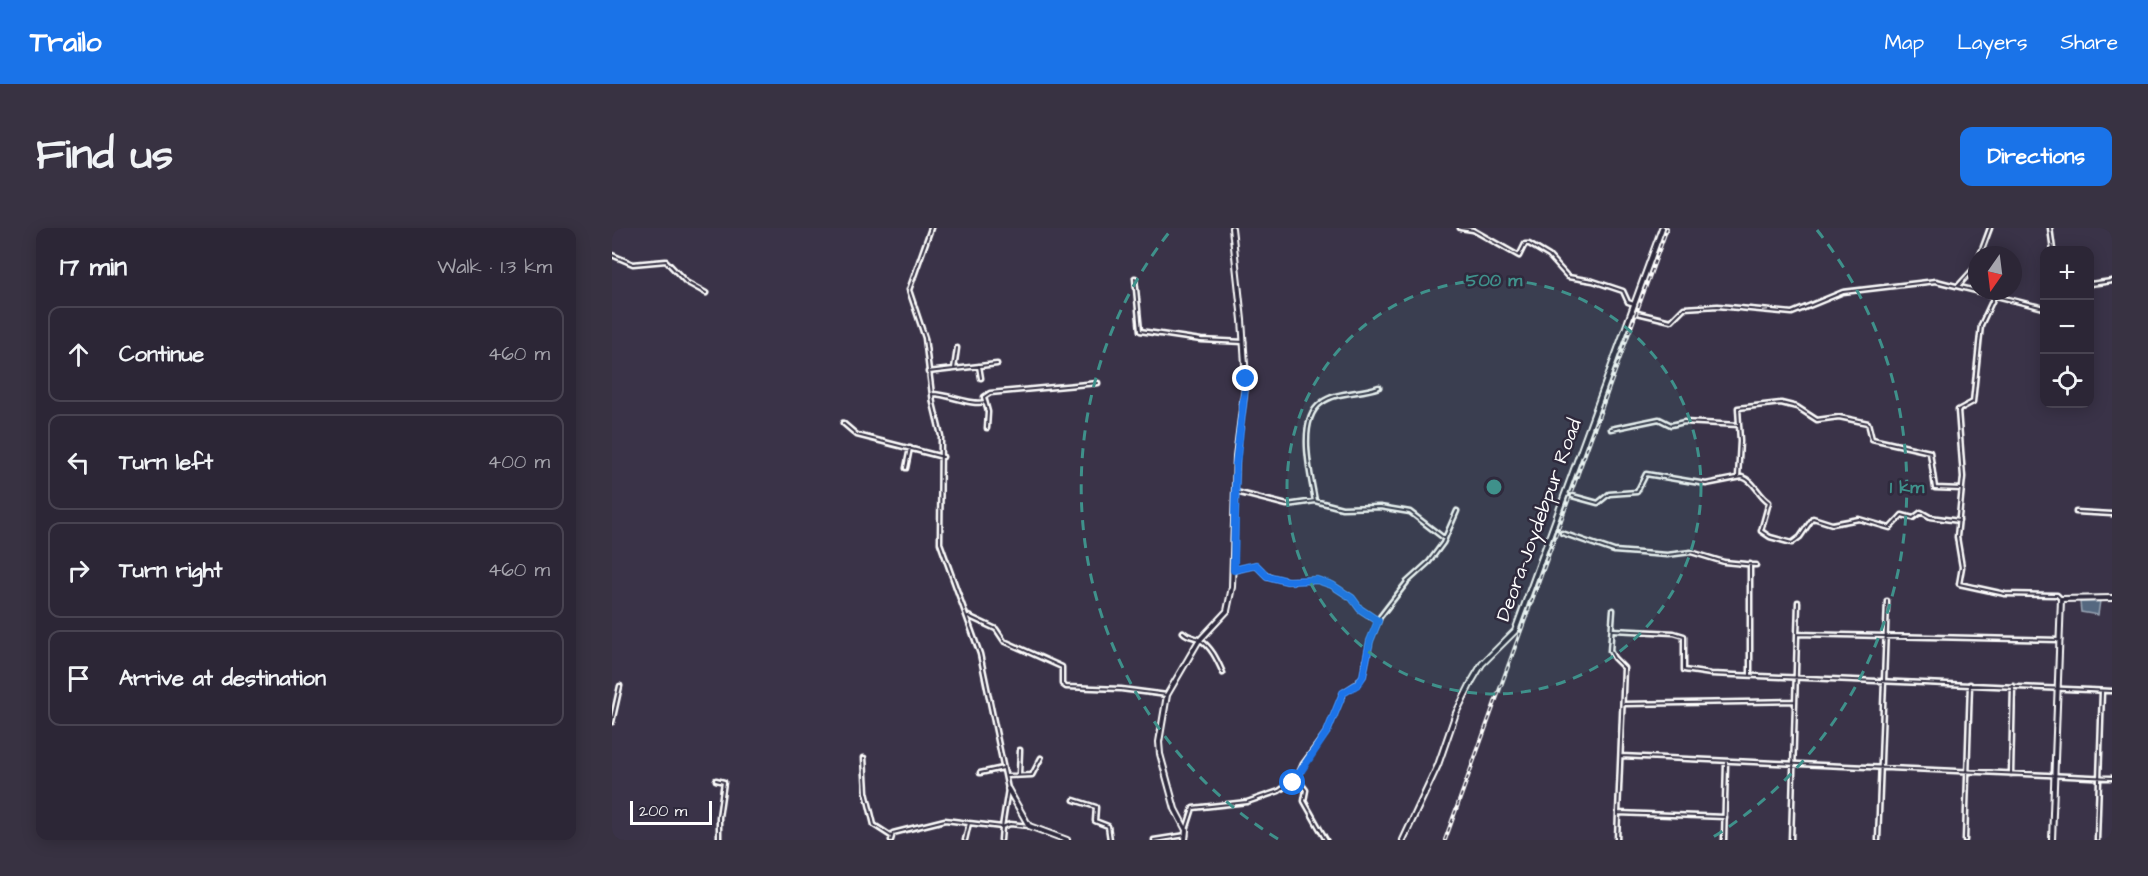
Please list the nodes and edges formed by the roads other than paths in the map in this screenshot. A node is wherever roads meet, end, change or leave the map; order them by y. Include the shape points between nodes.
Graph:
1 (931, 228) edge
2 (1232, 228) edge
3 (1460, 228) edge
4 (1662, 228) edge
5 (1990, 228) edge
6 (2050, 228) edge
7 (1983, 246) edge
8 (2052, 246) edge
9 (612, 255) edge
10 (1968, 275) edge
11 (1135, 278) dead end
12 (2112, 281) edge
13 (2094, 283) edge
14 (1958, 286) junction
15 (1968, 289) edge
16 (706, 293) dead end
17 (1993, 300) edge
18 (2008, 300) edge
19 (1634, 304) junction
20 (2040, 307) edge
21 (1631, 311) junction
22 (1244, 342) junction
23 (957, 348) dead end
24 (997, 363) dead end
25 (979, 366) junction
26 (954, 369) junction
27 (928, 372) junction
28 (981, 378) dead end
29 (1098, 383) dead end
30 (1379, 387) dead end
31 (932, 394) junction
32 (985, 402) junction
33 (843, 423) dead end
34 (1739, 425) junction
35 (987, 428) dead end
36 (1611, 429) dead end
37 (910, 448) junction
38 (943, 457) junction
39 (906, 468) dead end
40 (1737, 477) junction
41 (1963, 489) junction
42 (1234, 492) junction
43 (1565, 494) junction
44 (1315, 501) junction
45 (1457, 511) dead end
46 (2076, 512) dead end
47 (2112, 514) edge
48 (1959, 521) junction
49 (1562, 533) dead end
50 (1445, 539) junction
51 (1750, 564) junction
52 (1756, 565) dead end
53 (1234, 570) junction
54 (2112, 598) edge
55 (2061, 599) junction
56 (1887, 601) dead end
57 (1798, 602) dead end
58 (1613, 610) dead end
59 (967, 616) junction
60 (1378, 621) junction
61 (1613, 630) junction
62 (1183, 632) dead end
63 (1797, 634) junction
64 (1886, 638) junction
65 (1200, 640) junction
66 (2060, 640) junction
67 (1223, 673) dead end
68 (1750, 675) junction
69 (1796, 677) junction
70 (1884, 680) junction
71 (1970, 684) junction
72 (620, 686) dead end
73 (2013, 686) junction
74 (2056, 689) junction
75 (2102, 691) junction
76 (2112, 691) edge
77 (1167, 695) junction
78 (1795, 701) junction
79 (1624, 704) junction
80 (612, 722) edge
81 (1020, 750) dead end
82 (1621, 756) junction
83 (864, 758) dead end
84 (1041, 758) dead end
85 (1726, 762) junction
86 (1794, 765) junction
87 (1003, 768) junction
88 (1881, 768) junction
89 (1968, 772) junction
90 (980, 773) dead end
91 (1018, 774) junction
92 (2011, 774) junction
93 (2054, 775) junction
94 (1005, 777) junction
95 (2099, 777) junction
96 (1297, 778) junction
97 (2112, 778) edge
98 (716, 780) dead end
99 (1008, 789) junction
100 (1074, 800) dead end
101 (1618, 813) junction
102 (1725, 817) junction
103 (969, 823) junction
104 (1029, 826) junction
105 (1002, 827) junction
106 (1186, 835) edge
107 (891, 836) junction
108 (719, 840) edge
109 (891, 840) edge
110 (964, 840) edge
111 (1001, 840) edge
112 (1067, 840) edge
113 (1110, 840) edge
114 (1154, 840) edge
115 (1326, 840) edge
116 (1403, 840) edge
117 (1617, 840) edge
118 (1724, 840) edge
119 (1791, 840) edge
120 (1878, 840) edge
121 (1883, 840) edge
122 (1965, 840) edge
123 (2052, 840) edge
124 (2097, 840) edge

1 - 27 street via 909,290 925,338
2 - 22 street
3 - 19 street via 1473,230 1519,256 1525,244 1529,244 1550,256 1568,277 1623,291 1628,302
4 - 19 street, Deora-Joydebpur Road
5 - 7 street
6 - 8 street
9 - 16 street via 633,264 666,261 686,282
10 - 14 street
11 - 22 street via 1140,331
12 - 13 street
14 - 15 street
14 - 21 street via 1936,281 1872,287 1832,295 1792,313 1718,306 1684,308 1671,321
17 - 41 street via 1981,325 1973,402 1958,410
18 - 20 street
19 - 21 street, Deora-Joydebpur Road
21 - 43 street, Deora-Joydebpur Road
22 - 42 street via 1245,390
23 - 26 street
24 - 25 street
25 - 26 street
25 - 28 street
26 - 27 street
27 - 31 street
29 - 32 street via 990,393 984,397
30 - 44 street via 1336,396 1320,404 1311,418 1305,448
31 - 32 street
31 - 38 street
32 - 35 street
33 - 37 street via 857,435
34 - 36 street via 1671,425 1659,419
34 - 40 street
34 - 41 street via 1738,408 1767,402 1791,405 1817,420 1859,420 1869,424 1872,439 1930,452 1935,488
37 - 38 street
37 - 39 street
38 - 59 street via 940,543
40 - 43 street via 1706,484 1646,474 1637,492 1609,494 1598,503
40 - 48 street via 1747,479 1769,502 1761,531 1790,543 1800,537 1813,518 1832,524 1859,519 1890,528 1902,515 1912,518 1921,512
41 - 48 street
42 - 44 street via 1287,505
42 - 53 street
43 - 116 street, Deora-Joydebpur Road via 1515,631 1482,664 1472,681
44 - 50 street via 1342,508 1380,507 1410,512
45 - 50 street
46 - 47 street
48 - 55 street via 1960,585 2005,594 2057,595
49 - 51 street via 1614,552 1691,552 1724,562
50 - 60 street
51 - 52 street
51 - 68 street
53 - 60 street via 1256,565 1267,576 1332,585
53 - 65 street via 1227,611
54 - 55 street
55 - 66 street
56 - 64 street
57 - 63 street
58 - 61 street
59 - 77 street via 996,628 1004,641 1062,667 1062,684 1066,687
59 - 87 street via 980,654
60 - 96 street via 1363,676 1343,693 1328,730
61 - 68 street via 1684,636 1684,670
61 - 79 street via 1612,655 1624,668
62 - 65 street
63 - 64 street
63 - 69 street
64 - 66 street
64 - 70 street
65 - 67 street
65 - 77 street
66 - 74 street
68 - 69 street
69 - 70 street
69 - 78 street
70 - 71 street
70 - 88 street
71 - 73 street
71 - 89 street
72 - 80 street
73 - 74 street
73 - 92 street
74 - 75 street
74 - 93 street
75 - 76 street
75 - 95 street
77 - 106 street via 1159,749
78 - 79 street
78 - 86 street
79 - 82 street
81 - 91 street
82 - 85 street
82 - 101 street
83 - 107 street via 866,792 874,825
84 - 91 street via 1032,775
85 - 86 street
85 - 102 street
86 - 88 street
86 - 119 street
87 - 90 street
87 - 94 street
88 - 89 street
88 - 120 street
89 - 92 street
89 - 122 street
91 - 94 street
92 - 93 street
93 - 95 street
93 - 123 street
94 - 99 street
95 - 97 street
95 - 124 street
96 - 106 street via 1279,791 1248,802 1193,808
96 - 115 street via 1306,790 1304,801
98 - 108 street via 724,782
99 - 104 street
99 - 105 street
100 - 113 street via 1096,807 1095,821 1108,826
101 - 102 street
101 - 117 street
102 - 118 street
103 - 105 street
103 - 107 street via 945,820
103 - 110 street
104 - 105 street
104 - 112 street
105 - 111 street
106 - 114 street
107 - 109 street
120 - 121 street

